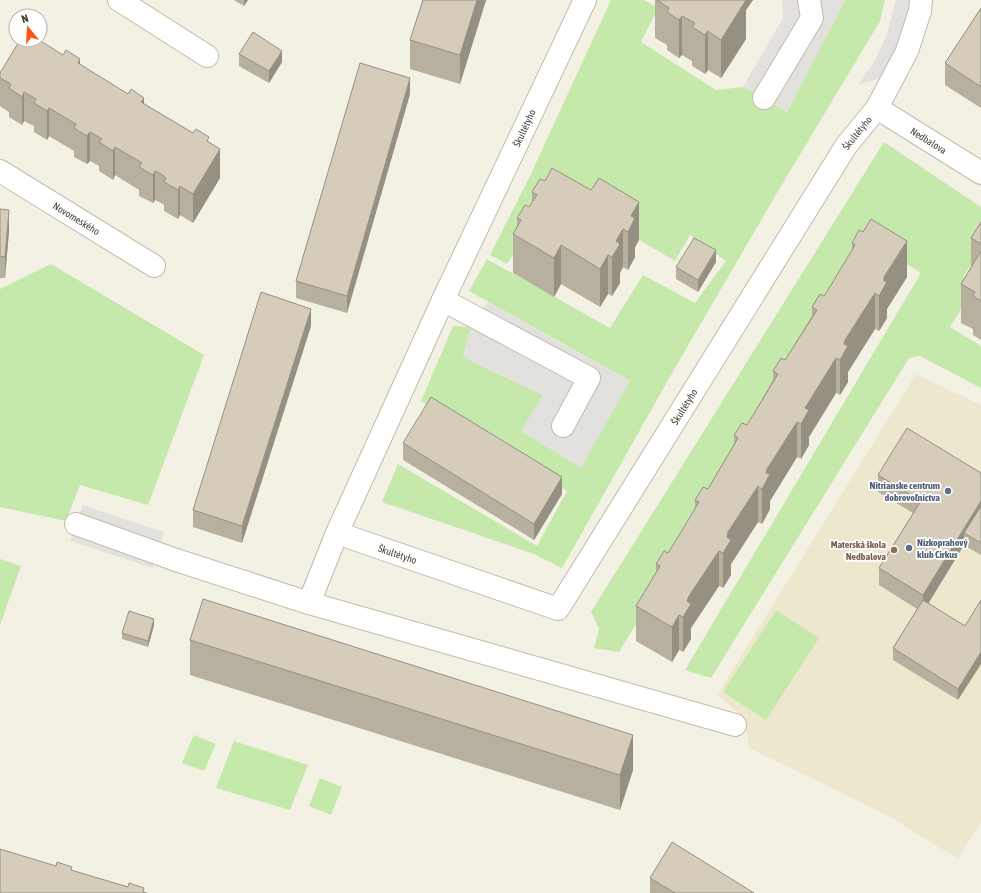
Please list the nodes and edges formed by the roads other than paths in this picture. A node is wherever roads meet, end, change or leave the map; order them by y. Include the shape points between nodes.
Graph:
1 (119, 0) edge
2 (585, 0) edge
3 (809, 0) edge
4 (921, 0) edge
5 (207, 56) dead end
6 (764, 98) dead end
7 (877, 108) junction
8 (0, 171) edge
9 (981, 173) edge
10 (154, 266) dead end
11 (443, 300) junction
12 (563, 426) dead end
13 (76, 524) dead end
14 (337, 533) junction
15 (309, 603) junction
16 (735, 725) dead end

1 - 5 street
2 - 11 street, Škultétyho
3 - 6 street via 812,18
4 - 7 street, Škultétyho via 920,11 907,50
7 - 9 street, Nedbalova
7 - 14 street, Škultétyho via 846,146 558,609
8 - 10 street, Novomeského
11 - 12 street via 589,378
11 - 14 street, Škultétyho
13 - 15 street
14 - 15 street, Škultétyho
15 - 16 street

